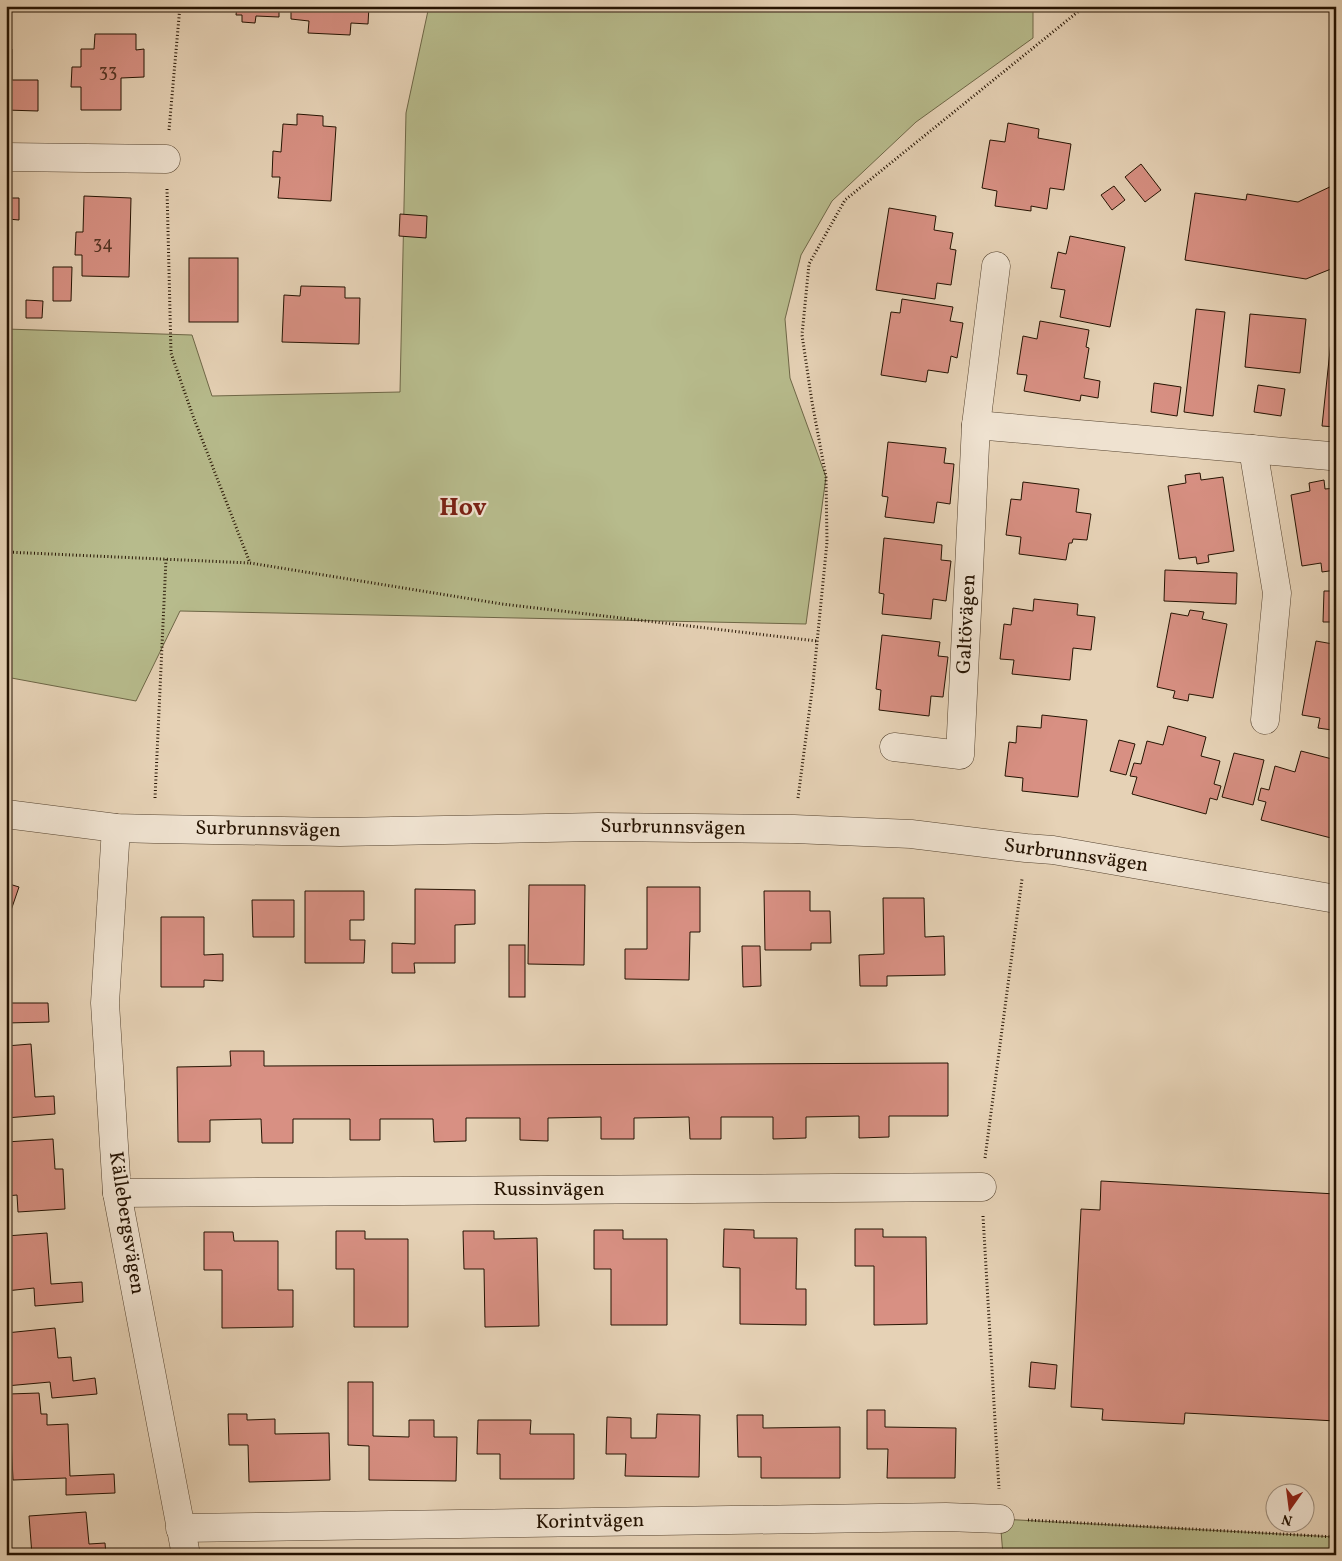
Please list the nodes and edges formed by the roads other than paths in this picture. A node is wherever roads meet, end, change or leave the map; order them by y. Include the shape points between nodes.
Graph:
1 (6, 157) edge
2 (166, 159) road end
3 (996, 266) dead end
4 (976, 425) junction
5 (1253, 449) junction
6 (1336, 455) edge
7 (1265, 720) dead end
8 (894, 747) dead end
9 (6, 814) edge
10 (116, 828) junction
11 (1336, 899) edge
12 (982, 1187) dead end
13 (117, 1193) junction
14 (1000, 1519) road end
15 (180, 1528) junction
16 (186, 1555) edge

1 - 2 street
3 - 4 street, Galtövägen
4 - 5 street
4 - 8 street, Galtövägen via 960,755
5 - 6 street
5 - 7 street via 1277,593
9 - 10 street, Surbrunnsvägen
10 - 11 street, Surbrunnsvägen via 340,832 598,827 912,834 1053,850
10 - 13 street, Källebergsvägen via 105,1003
12 - 13 street, Russinvägen
13 - 15 street, Källebergsvägen
14 - 15 street, Korintvägen via 946,1517
15 - 16 street, Källebergsvägen

